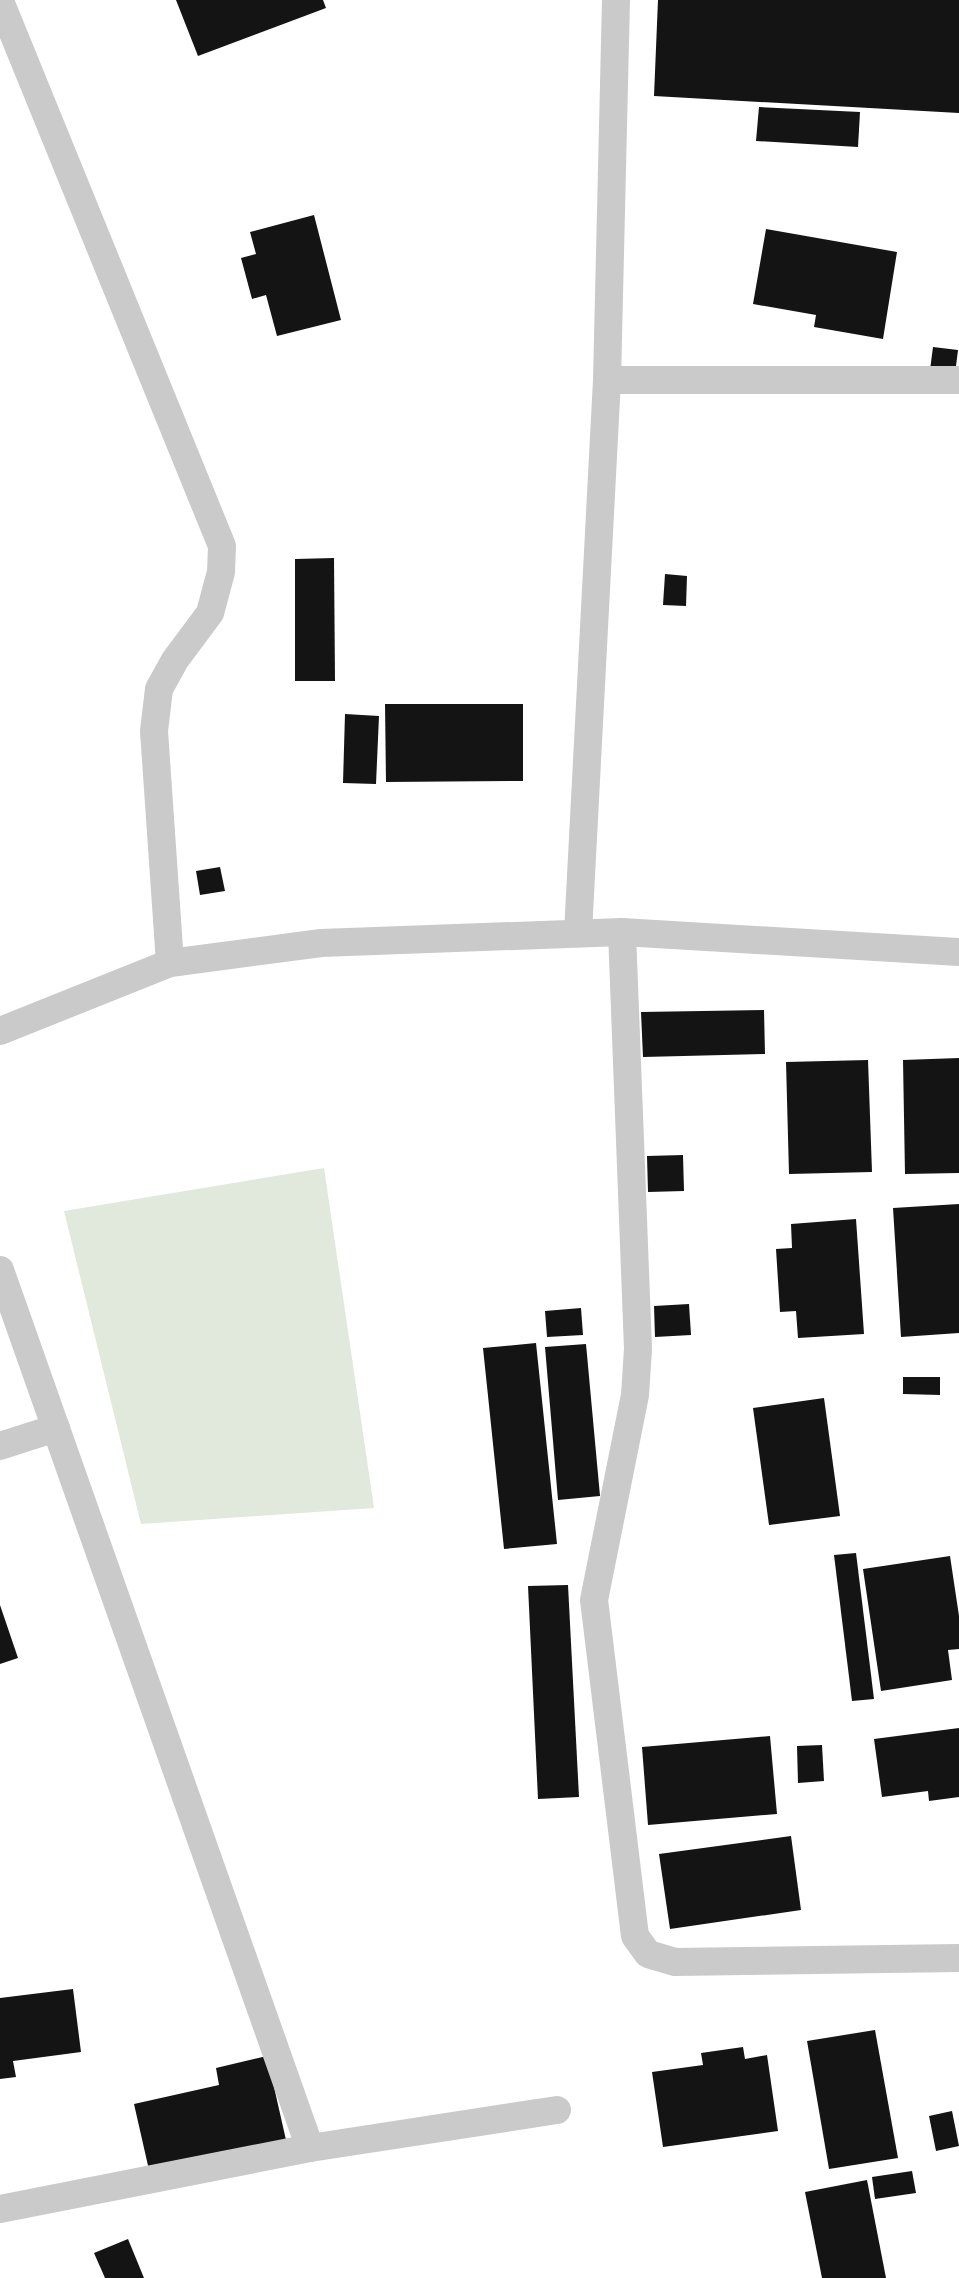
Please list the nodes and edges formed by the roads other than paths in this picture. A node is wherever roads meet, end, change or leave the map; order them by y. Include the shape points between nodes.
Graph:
1 (616, 0) edge
2 (0, 2) edge
3 (607, 380) junction
4 (959, 380) edge
5 (622, 932) junction
6 (578, 933) junction
7 (959, 952) edge
8 (170, 963) junction
9 (0, 1031) edge
10 (0, 1270) edge
11 (56, 1428) junction
12 (0, 1446) edge
13 (959, 1958) edge
14 (557, 2110) dead end
15 (310, 2148) junction
16 (0, 2209) edge

1 - 3 street
2 - 8 street via 222,546 220,572 210,613 159,689 155,723
3 - 4 street
3 - 6 street
5 - 6 street
5 - 7 street
5 - 13 street via 638,1349 635,1395 594,1600 635,1936 648,1954 675,1962
6 - 8 street via 321,943
8 - 9 street
10 - 11 street
11 - 12 street
11 - 15 street
14 - 15 street
15 - 16 street

